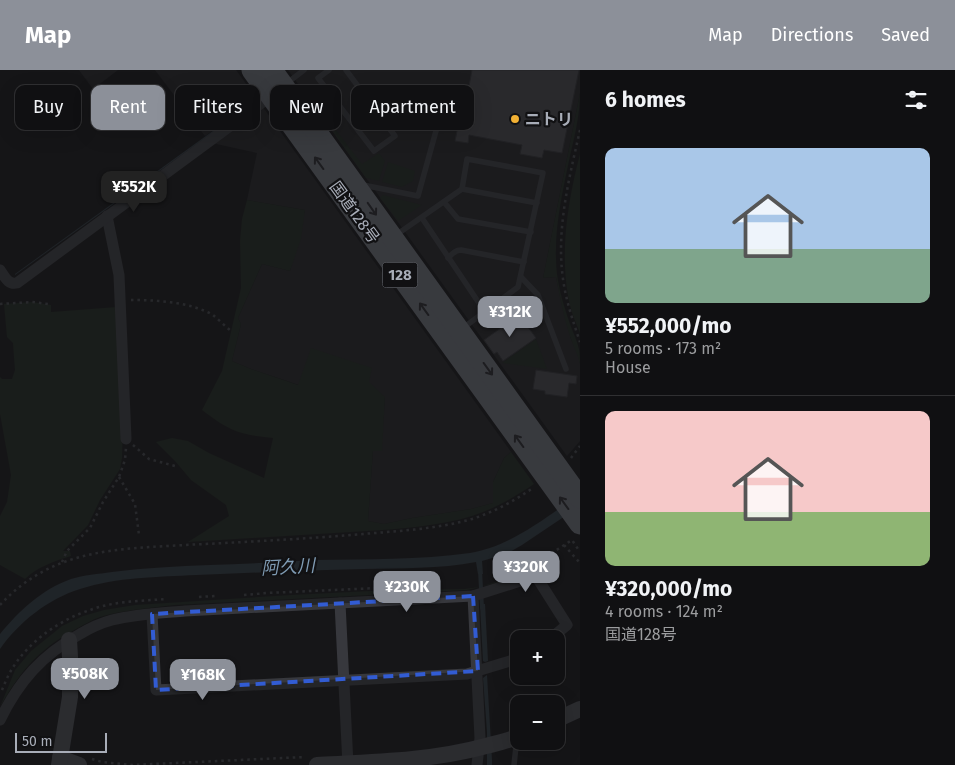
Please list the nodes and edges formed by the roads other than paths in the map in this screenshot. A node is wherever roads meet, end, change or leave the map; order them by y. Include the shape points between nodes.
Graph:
1 (252, 70) edge
2 (304, 70) edge
3 (329, 70) edge
4 (346, 70) edge
5 (276, 84) edge
6 (436, 130) edge
7 (354, 183) junction
8 (462, 189) junction
9 (444, 202) junction
10 (537, 203) junction
11 (107, 216) junction
12 (422, 218) junction
13 (531, 232) junction
14 (392, 238) junction
15 (448, 258) junction
16 (524, 262) junction
17 (0, 270) edge
18 (521, 277) junction
19 (485, 312) junction
20 (460, 331) junction
21 (566, 369) dead end
22 (126, 439) road end
23 (554, 474) junction
24 (580, 498) edge
25 (580, 524) edge
26 (473, 596) junction
27 (340, 603) junction
28 (152, 614) junction
29 (561, 630) edge
30 (69, 640) junction
31 (510, 661) edge
32 (478, 671) junction
33 (344, 681) junction
34 (580, 709) edge
35 (565, 716) edge
36 (0, 720) edge
37 (510, 739) edge
38 (479, 748) junction
39 (516, 750) edge
40 (59, 761) edge
41 (81, 761) edge
42 (315, 761) edge
43 (348, 764) edge
44 (477, 765) edge
45 (514, 765) edge

1 - 5 highway, 国道128号 / 128
2 - 5 lane
3 - 4 lane via 318,78 374,151 395,136
5 - 7 highway, 国道128号 / 128
5 - 11 street
23 -> 5 highway, 国道128号 / 128
6 - 7 lane via 418,196
7 -> 14 highway, 国道128号 / 128
8 - 9 lane
8 - 10 lane
8 - 10 lane via 467,159 544,174
9 - 12 lane
9 - 13 lane via 458,219
10 - 13 lane
11 - 17 street via 17,282 8,282
11 - 22 street via 119,275
12 - 14 lane
12 - 15 lane
13 - 16 lane
14 - 20 highway, 国道128号 / 128
15 - 16 lane via 461,250
15 - 19 lane
16 - 18 lane
18 - 19 lane via 518,287
18 - 21 lane via 538,295
19 - 20 lane
20 -> 23 highway, 国道128号 / 128
23 - 24 highway, 国道128号 / 128
25 -> 23 highway, 国道128号 / 128
26 - 27 street
26 - 29 street via 536,576 567,625
26 - 32 street
27 - 28 street
27 - 33 street
28 - 30 street via 111,620
28 - 33 street via 156,690
30 - 36 street via 45,657 27,676
30 - 40 street via 70,697
31 - 32 street
32 - 33 street
32 - 38 street
33 - 43 street
34 - 35 street
37 - 38 street
38 - 43 street via 416,759
38 - 44 street
39 - 45 lane
40 - 41 street
42 - 43 street

